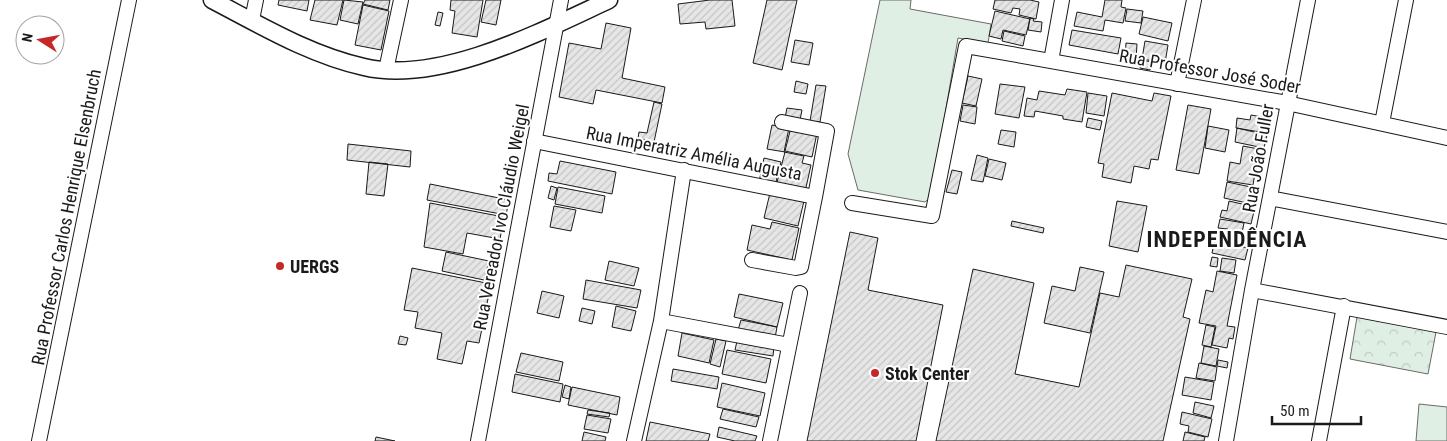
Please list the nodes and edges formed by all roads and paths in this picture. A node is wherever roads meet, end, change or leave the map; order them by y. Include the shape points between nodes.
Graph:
1 (129, 0) edge
2 (212, 0) edge
3 (256, 0) edge
4 (401, 0) edge
5 (561, 0) edge
6 (609, 0) edge
7 (1062, 0) edge
8 (1194, 0) edge
9 (1308, 0) edge
10 (1406, 0) edge
11 (252, 20) junction
12 (556, 24) junction
13 (1051, 61) junction
14 (386, 70) junction
15 (1177, 84) junction
16 (1287, 103) junction
17 (782, 122) dead end
18 (1382, 123) junction
19 (1447, 138) edge
20 (534, 141) junction
21 (684, 170) junction
22 (816, 197) junction
23 (1270, 198) junction
24 (852, 202) dead end
25 (1447, 232) edge
26 (752, 260) dead end
27 (1252, 290) junction
28 (800, 292) dead end
29 (1344, 306) junction
30 (661, 321) junction
31 (1447, 327) edge
32 (789, 345) junction
33 (39, 441) edge
34 (478, 441) edge
35 (634, 441) edge
36 (770, 441) edge
37 (1226, 441) edge
38 (1319, 441) edge

1 - 33 street, Rua Professor Carlos Henrique Elsenbruch
2 - 11 main road
3 - 11 street
4 - 14 street
5 - 12 street, Rua Vereador Ivo Cláudio Weigel
6 - 12 main road
7 - 13 street
8 - 15 street
9 - 16 street, Rua João Fuller
10 - 18 street
11 - 14 main road via 322,54 364,68
12 - 14 main road via 462,61
12 - 20 street, Rua Vereador Ivo Cláudio Weigel
13 - 15 street, Rua Professor José Soder
13 - 24 street, Rua Professor José Soder via 966,46 932,216
15 - 16 street, Rua Professor José Soder
16 - 18 street, Rua Professor José Soder
16 - 23 street, Rua João Fuller
17 - 22 street via 827,131
18 - 19 street, Rua Professor José Soder
20 - 21 street, Rua Imperatriz Amélia Augusta
20 - 34 street, Rua Vereador Ivo Cláudio Weigel
21 - 22 street, Rua Imperatriz Amélia Augusta
21 - 30 street
22 - 26 street, Rua Imperatriz Amélia Augusta via 802,267
23 - 25 street
23 - 27 street, Rua João Fuller
27 - 29 street
27 - 37 street, Rua João Fuller
28 - 32 street
29 - 31 street
29 - 38 street
30 - 32 street
30 - 35 street
32 - 36 street

